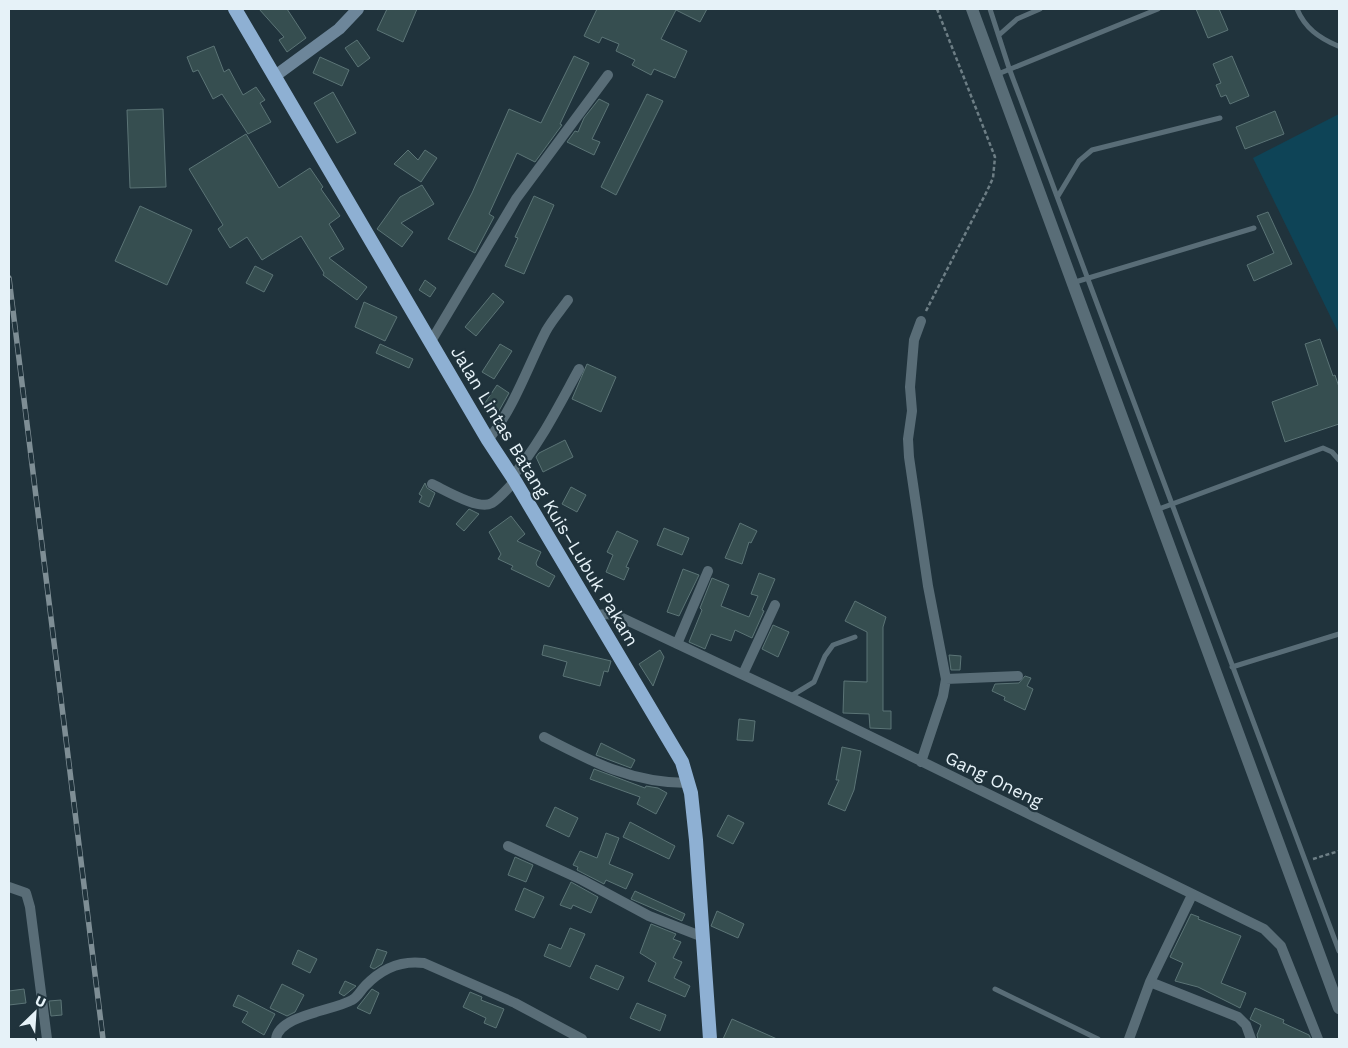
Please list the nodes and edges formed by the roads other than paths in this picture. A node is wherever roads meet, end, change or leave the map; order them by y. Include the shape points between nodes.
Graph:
1 (235, 9) edge
2 (358, 9) edge
3 (972, 9) edge
4 (990, 9) edge
5 (1040, 9) edge
6 (1158, 9) edge
7 (1297, 9) edge
8 (999, 35) junction
9 (1338, 46) dead end
10 (1010, 68) junction
11 (608, 75) dead end
12 (995, 75) junction
13 (275, 76) junction
14 (1220, 118) dead end
15 (1058, 196) junction
16 (1254, 228) dead end
17 (1088, 279) junction
18 (1072, 283) junction
19 (568, 300) dead end
20 (921, 321) road end
21 (430, 342) junction
22 (579, 369) dead end
23 (488, 440) junction
24 (1339, 460) edge
25 (514, 479) junction
26 (432, 484) dead end
27 (1172, 504) junction
28 (1156, 510) junction
29 (708, 571) dead end
30 (775, 606) dead end
31 (596, 615) junction
32 (1339, 634) edge
33 (854, 637) dead end
34 (677, 644) junction
35 (1232, 667) junction
36 (744, 674) junction
37 (1018, 676) dead end
38 (946, 679) junction
39 (790, 697) junction
40 (544, 737) dead end
41 (920, 762) junction
42 (688, 783) junction
43 (508, 846) dead end
44 (9, 887) edge
45 (1192, 894) junction
46 (703, 936) junction
47 (1339, 952) edge
48 (1150, 982) junction
49 (996, 989) dead end
50 (1339, 1008) edge
51 (46, 1039) edge
52 (276, 1039) edge
53 (582, 1039) edge
54 (710, 1039) edge
55 (1098, 1039) edge
56 (1128, 1039) edge
57 (1251, 1039) edge
58 (1318, 1039) edge

1 - 13 highway, Jalan Lintas Batang Kuis–Lubuk Pakam
2 - 13 main road via 339,29
3 - 12 street
4 - 8 lane
5 - 8 lane via 1017,19
6 - 10 lane
7 - 9 lane via 1310,30
8 - 10 lane
10 - 12 lane
10 - 15 lane
11 - 21 street via 516,199
12 - 18 street
13 - 21 highway, Jalan Lintas Batang Kuis–Lubuk Pakam
14 - 15 lane via 1092,150 1079,161
15 - 17 lane
16 - 17 lane
17 - 18 lane
17 - 27 lane
18 - 28 street
19 - 23 street via 547,330 517,394
20 - 38 street via 914,340 909,457
21 - 23 highway, Jalan Lintas Batang Kuis–Lubuk Pakam
22 - 25 street via 543,435
23 - 25 highway, Jalan Lintas Batang Kuis–Lubuk Pakam
24 - 27 lane via 1323,448
25 - 26 street via 484,506
25 - 31 highway, Jalan Lintas Batang Kuis–Lubuk Pakam
27 - 28 lane
27 - 35 lane
28 - 50 street
29 - 34 street
30 - 36 street
31 - 34 street, Gang Oneng via 618,616
31 - 42 highway, Jalan Lintas Batang Kuis–Lubuk Pakam via 682,762
32 - 35 lane
33 - 39 lane via 833,645 814,682
34 - 36 street, Gang Oneng
35 - 47 lane
36 - 39 street, Gang Oneng
37 - 38 street
38 - 41 street
39 - 41 street, Gang Oneng
40 - 42 street via 600,766 665,783
41 - 45 street, Gang Oneng
42 - 46 highway, Jalan Lintas Batang Kuis–Lubuk Pakam
43 - 46 street via 649,916
44 - 51 street via 26,893 30,907
45 - 48 street
45 - 58 street, Gang Oneng via 1274,937 1281,946
46 - 54 highway, Jalan Lintas Batang Kuis–Lubuk Pakam
48 - 56 street
48 - 57 street via 1238,1017 1246,1025
49 - 55 lane
52 - 53 street via 278,1030 288,1023 352,1000 368,982 392,966 409,961 424,963 515,1003

